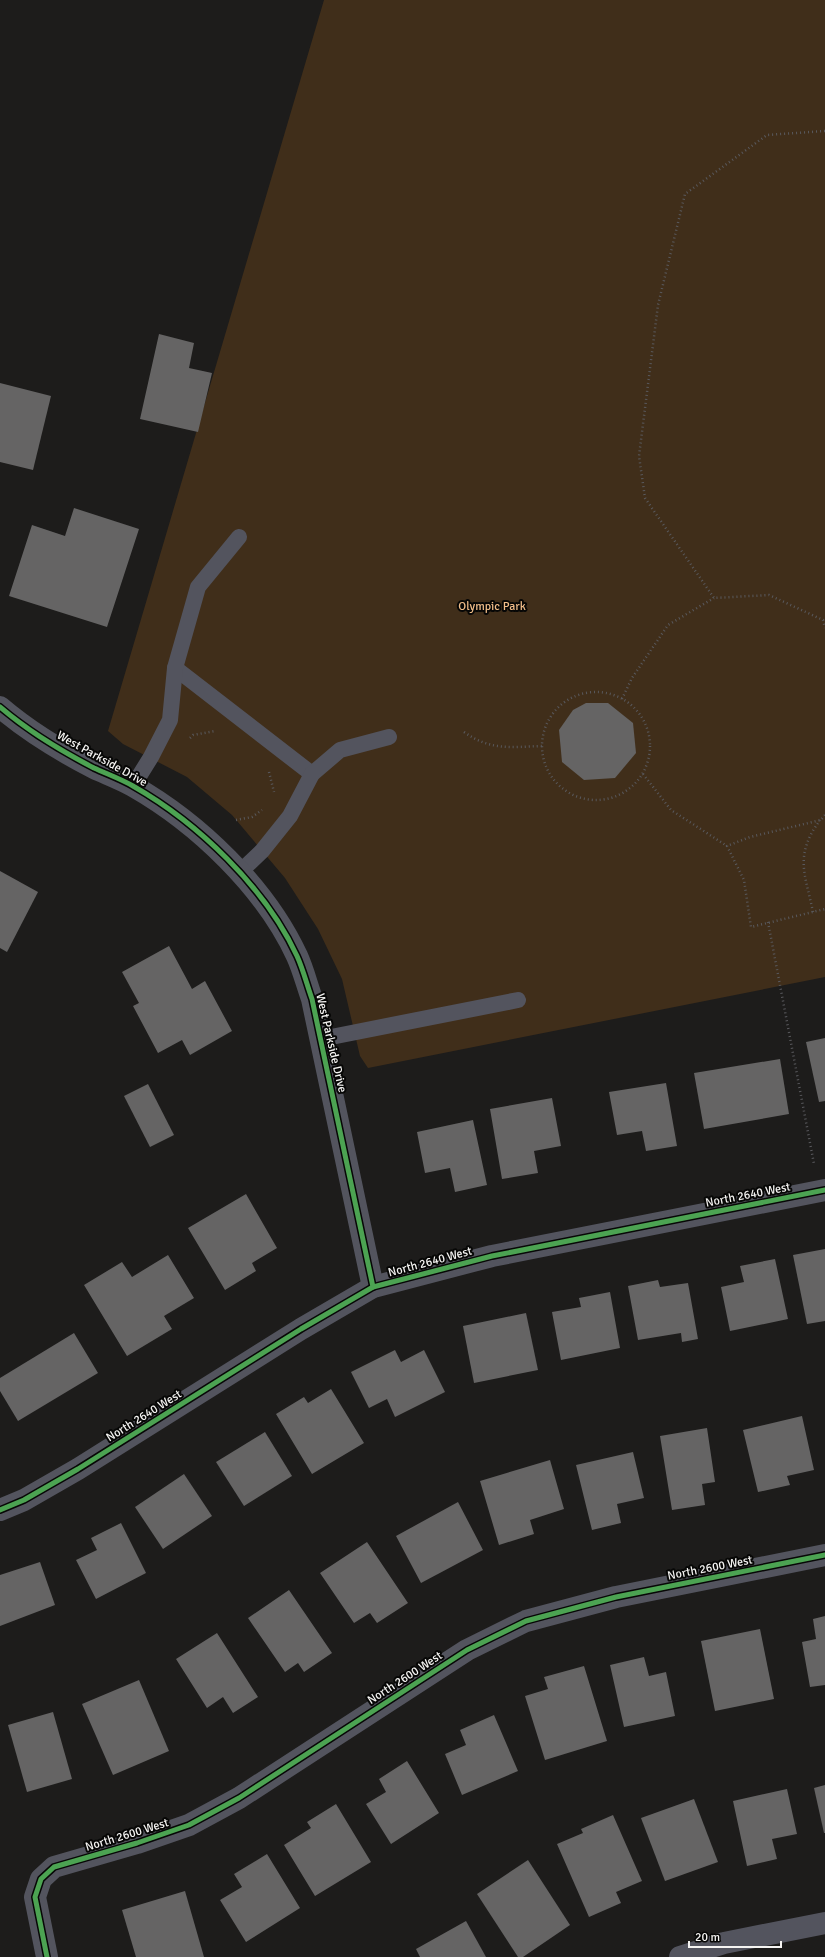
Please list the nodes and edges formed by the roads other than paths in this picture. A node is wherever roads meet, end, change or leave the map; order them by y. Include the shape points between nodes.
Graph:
1 (239, 536) dead end
2 (175, 668) junction
3 (0, 707) edge
4 (389, 737) dead end
5 (312, 774) junction
6 (133, 786) junction
7 (240, 872) junction
8 (518, 1000) dead end
9 (321, 1040) junction
10 (825, 1190) edge
11 (373, 1287) junction
12 (0, 1510) edge
13 (825, 1555) edge
14 (825, 1923) edge
15 (47, 1957) edge
16 (680, 1957) edge

1 - 2 lane via 198,587
2 - 5 lane
2 - 6 lane via 170,720
3 - 6 street, West Parkside Drive via 23,727 93,767
4 - 5 lane via 340,750
5 - 7 lane via 290,816 262,851
6 - 7 street, West Parkside Drive via 190,825
7 - 9 street, West Parkside Drive via 270,909 297,956 312,999
8 - 9 lane
9 - 11 street, West Parkside Drive
10 - 11 street, North 2640 West via 492,1256
11 - 12 street, North 2640 West via 301,1329 78,1469 24,1500
13 - 15 street, North 2600 West via 616,1597 526,1622 467,1650 239,1798 189,1825 54,1867 41,1879 35,1896
14 - 16 street via 724,1943

